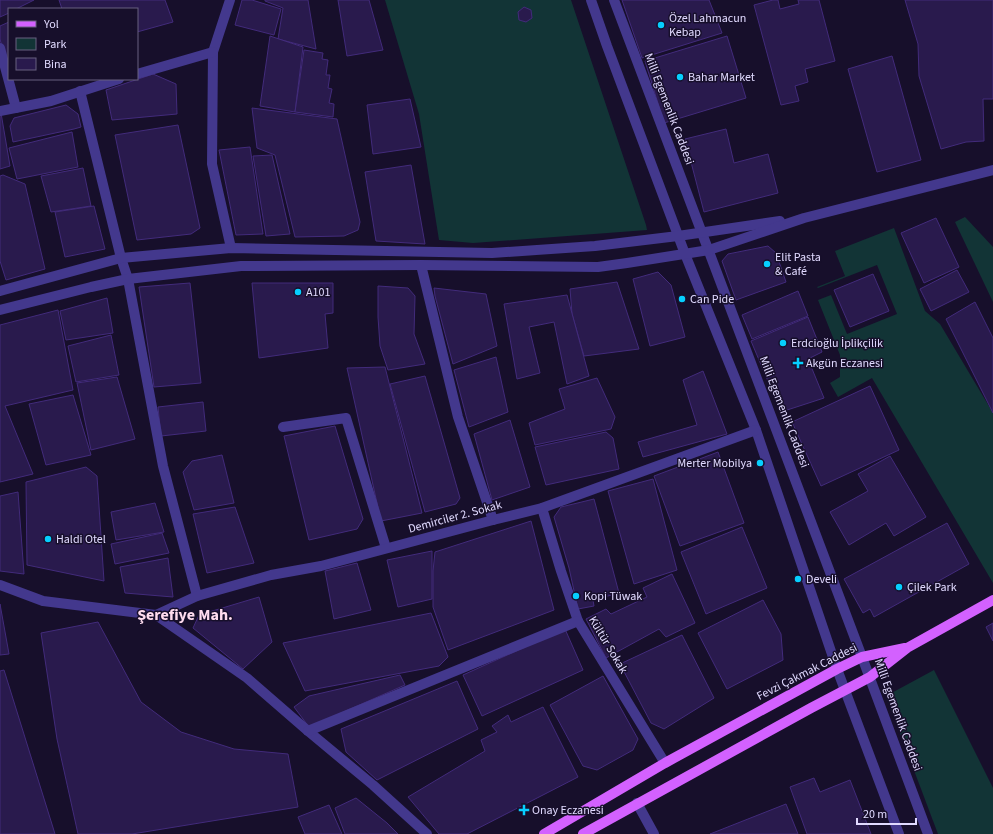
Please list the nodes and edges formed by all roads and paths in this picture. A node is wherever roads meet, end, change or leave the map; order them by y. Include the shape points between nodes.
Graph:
1 (230, 0) edge
2 (591, 0) edge
3 (614, 0) edge
4 (0, 48) edge
5 (213, 52) junction
6 (138, 74) edge
7 (8, 78) edge
8 (9, 80) edge
9 (116, 80) edge
10 (80, 91) junction
11 (16, 108) junction
12 (0, 111) edge
13 (993, 170) edge
14 (804, 218) junction
15 (702, 232) junction
16 (678, 236) junction
17 (231, 248) junction
18 (709, 250) junction
19 (685, 254) junction
20 (121, 258) junction
21 (422, 265) junction
22 (128, 279) junction
23 (0, 291) edge
24 (0, 310) edge
25 (283, 427) dead end
26 (756, 430) junction
27 (542, 508) junction
28 (493, 520) junction
29 (386, 548) junction
30 (0, 585) edge
31 (197, 596) junction
32 (993, 600) edge
33 (156, 615) junction
34 (578, 622) junction
35 (907, 648) junction
36 (862, 657) junction
37 (837, 669) junction
38 (870, 677) junction
39 (845, 690) junction
40 (308, 731) junction
41 (665, 763) junction
42 (638, 803) junction
43 (427, 834) edge
44 (544, 834) edge
45 (583, 834) edge
46 (654, 834) edge
47 (899, 834) edge
48 (928, 834) edge

1 - 5 street
2 - 16 street
3 - 15 street, Milli Egemenlik Caddesi
4 - 7 street
5 - 6 street
5 - 17 street via 212,164
8 - 11 street
9 - 10 street
10 - 11 street via 51,101
10 - 20 street
11 - 12 street
13 - 14 street
14 - 15 street
14 - 18 street
15 - 16 street
15 - 18 street, Milli Egemenlik Caddesi
16 - 17 street via 595,246 492,253
16 - 19 street
17 - 20 street
18 - 19 street
18 - 36 street, Milli Egemenlik Caddesi
19 - 21 street via 598,267
19 - 26 street
20 - 22 street
20 - 23 street
21 - 22 street via 241,266
21 - 28 street via 458,417
22 - 24 street
22 - 31 street via 163,466
25 - 29 street via 346,418
26 - 27 street, Demirciler 2. Sokak
26 - 37 street
27 - 28 street, Demirciler 2. Sokak
27 - 34 street, Kültür Sokak
28 - 29 street, Demirciler 2. Sokak
29 - 31 street, Demirciler 2. Sokak via 321,566 271,575
30 - 33 street via 43,601
31 - 33 street, Demirciler 2. Sokak
32 - 35 main road
33 - 40 street via 247,678
34 - 40 street
34 - 41 street, Kültür Sokak
35 - 36 main road, Fevzi Çakmak Caddesi
35 - 38 main road
36 - 37 main road, Fevzi Çakmak Caddesi
36 - 38 street, Milli Egemenlik Caddesi
37 - 39 street
37 - 41 main road, Fevzi Çakmak Caddesi
38 - 39 main road
38 - 48 street, Milli Egemenlik Caddesi
39 - 42 main road
39 - 47 street
40 - 43 street via 374,785
41 - 44 main road, Fevzi Çakmak Caddesi
42 - 45 main road
42 - 46 street

